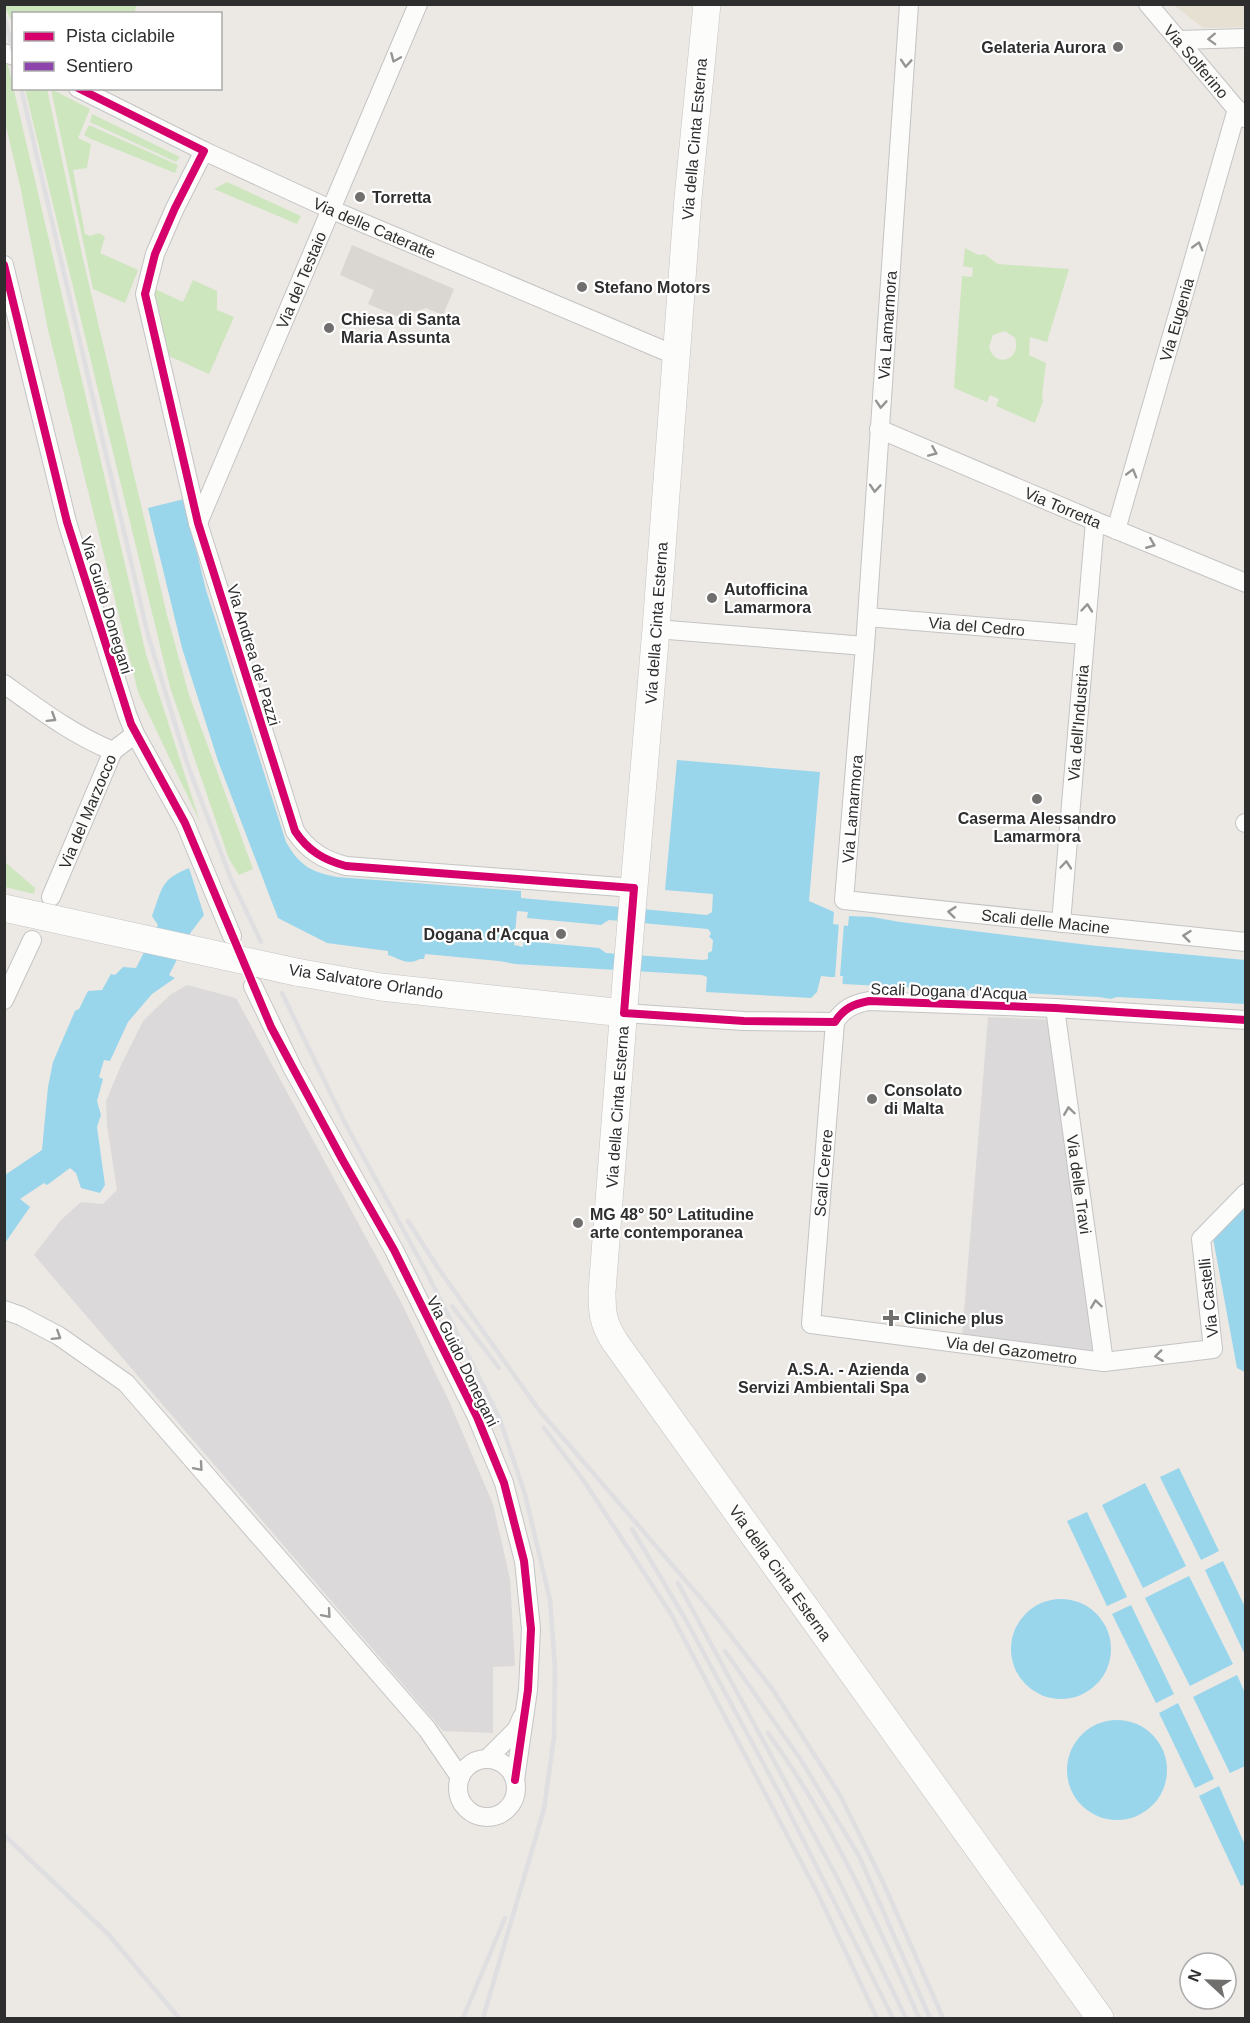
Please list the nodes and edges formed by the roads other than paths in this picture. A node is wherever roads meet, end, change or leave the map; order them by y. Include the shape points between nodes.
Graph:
1 (418, 4) edge
2 (707, 4) edge
3 (909, 4) edge
4 (1148, 4) edge
5 (1245, 38) edge
6 (1179, 40) junction
7 (82, 90) edge
8 (1241, 114) edge
9 (204, 151) junction
10 (330, 209) junction
11 (4, 265) edge
12 (677, 356) junction
13 (879, 429) junction
14 (1095, 521) junction
15 (198, 523) junction
16 (1116, 530) junction
17 (1245, 583) edge
18 (867, 617) junction
19 (656, 629) junction
20 (1084, 635) junction
21 (865, 646) junction
22 (4, 684) edge
23 (135, 734) junction
24 (113, 751) junction
25 (634, 888) junction
26 (51, 897) dead end
27 (844, 900) joint
28 (4, 908) edge
29 (1061, 923) junction
30 (232, 936) dead end
31 (32, 940) dead end
32 (1245, 942) edge
33 (253, 986) dead end
34 (4, 1000) edge
35 (1055, 1008) junction
36 (624, 1013) junction
37 (1245, 1020) edge
38 (835, 1022) junction
39 (1245, 1193) edge
40 (4, 1310) edge
41 (811, 1324) joint
42 (1213, 1349) joint
43 (1104, 1362) junction
44 (525, 1713) junction
45 (487, 1759) junction
46 (460, 1777) junction
47 (515, 1780) junction
48 (1100, 2019) edge

1 -> 10 street, Via del Testaio
2 - 12 main road, Via della Cinta Esterna
3 -> 13 street, Via Lamarmora
4 - 6 street, Via Solferino
5 -> 6 street
6 - 8 street, Via Solferino
7 - 9 street, Via delle Cateratte
16 -> 8 street, Via Eugenia
9 - 10 street, Via delle Cateratte
9 - 15 street, Via Andrea de' Pazzi via 155,254 145,294
10 - 12 street, Via delle Cateratte
10 - 15 street, Via del Testaio
11 - 23 street, Via Guido Donegani via 68,522
12 - 19 main road, Via della Cinta Esterna
13 -> 14 street, Via Torretta
13 -> 18 street, Via Lamarmora
14 - 16 street, Via Torretta
20 -> 14 street, Via dell'Industria
15 - 25 street, Via Andrea de' Pazzi via 296,831 308,848 346,866
16 -> 17 street, Via Torretta
18 - 20 street, Via del Cedro
18 - 21 street, Via Lamarmora
19 - 21 street
19 - 25 main road, Via della Cinta Esterna
29 -> 20 street, Via dell'Industria
21 - 27 street, Via Lamarmora
22 -> 24 street via 47,715
23 - 24 street, Via del Marzocco
23 - 30 street, Via Guido Donegani via 184,823
24 - 26 street, Via del Marzocco
25 - 36 main road, Via della Cinta Esterna
29 -> 27 street, Scali delle Macine
28 - 36 main road, Via Salvatore Orlando, bridge via 381,987
32 -> 29 street, Scali delle Macine
31 - 34 street
33 - 44 street, Via Guido Donegani via 293,1069 394,1250 477,1417 504,1484 527,1581 531,1653
35 - 37 street, Scali Dogana d'Acqua
35 - 38 street, Scali Dogana d'Acqua via 869,1001 848,1008
43 -> 35 street, Via delle Travi
36 - 38 street via 744,1022
36 - 48 main road, Via della Cinta Esterna via 602,1293 606,1329
38 - 41 street, Scali Cerere
39 - 42 street, Via Castelli via 1201,1239
40 -> 46 street via 58,1336 126,1383 427,1730
41 - 43 street, Via del Gazometro
42 -> 43 street, Via del Gazometro
44 - 45 street, Via Guido Donegani via 517,1728
44 - 47 street, Via Guido Donegani
45 - 46 street via 471,1764
45 - 47 street via 504,1764
46 - 47 street via 459,1796 463,1805 471,1812 489,1817 499,1814 513,1800

